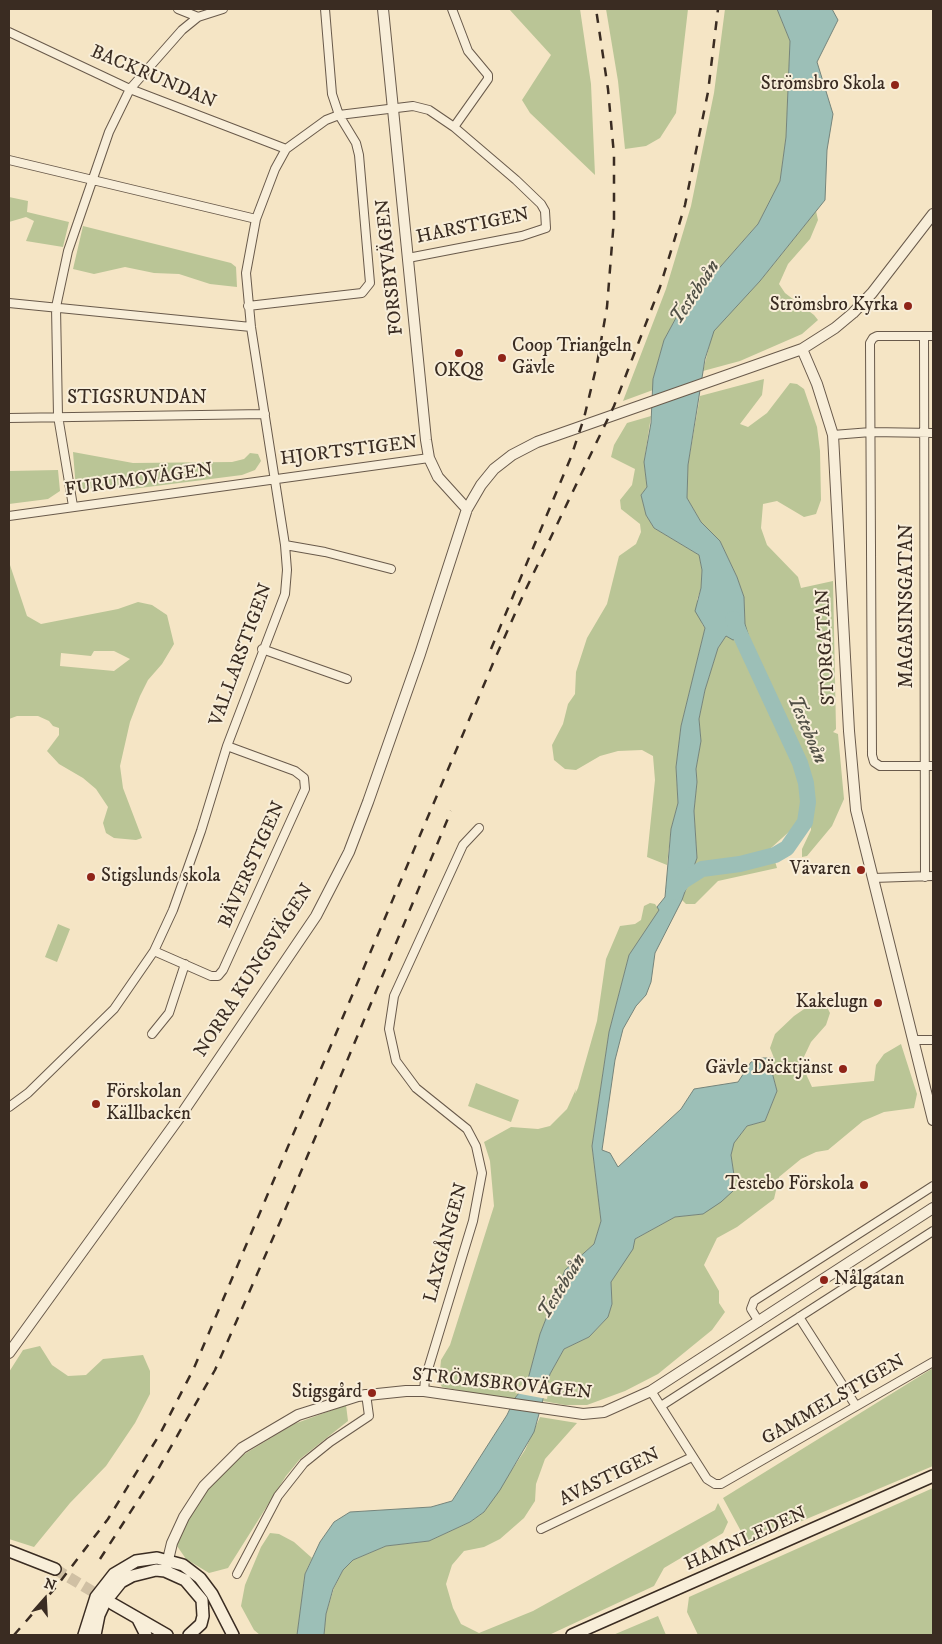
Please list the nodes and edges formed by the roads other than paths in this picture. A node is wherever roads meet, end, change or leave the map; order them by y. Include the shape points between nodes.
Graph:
1 (178, 9) edge
2 (223, 9) edge
3 (325, 9) edge
4 (383, 9) edge
5 (452, 9) edge
6 (198, 17) junction
7 (9, 32) edge
8 (130, 89) junction
9 (392, 107) junction
10 (339, 115) junction
11 (454, 127) junction
12 (286, 149) junction
13 (9, 160) edge
14 (92, 179) junction
15 (933, 214) edge
16 (256, 219) junction
17 (546, 228) joint
18 (408, 258) junction
19 (9, 303) edge
20 (248, 306) junction
21 (56, 307) junction
22 (251, 327) junction
23 (924, 336) junction
24 (933, 336) edge
25 (802, 349) junction
26 (265, 414) junction
27 (58, 416) junction
28 (9, 418) edge
29 (871, 432) junction
30 (924, 433) junction
31 (933, 433) edge
32 (833, 435) junction
33 (429, 458) junction
34 (273, 478) junction
35 (73, 506) junction
36 (467, 509) junction
37 (9, 516) edge
38 (285, 546) junction
39 (391, 568) dead end
40 (924, 636) junction
41 (933, 636) edge
42 (262, 649) junction
43 (347, 680) dead end
44 (227, 746) junction
45 (925, 766) junction
46 (933, 766) edge
47 (479, 828) dead end
48 (929, 876) edge
49 (873, 878) junction
50 (154, 951) junction
51 (185, 964) junction
52 (152, 1034) dead end
53 (913, 1040) junction
54 (933, 1040) edge
55 (9, 1107) edge
56 (933, 1120) edge
57 (933, 1186) edge
58 (933, 1208) edge
59 (933, 1231) edge
60 (799, 1317) junction
61 (759, 1322) junction
62 (9, 1353) edge
63 (933, 1362) edge
64 (424, 1391) junction
65 (651, 1391) junction
66 (366, 1394) junction
67 (661, 1406) junction
68 (856, 1406) junction
69 (692, 1457) junction
70 (750, 1468) joint
71 (933, 1476) edge
72 (541, 1529) dead end
73 (10, 1552) edge
74 (168, 1559) junction
75 (55, 1569) tunnel mouth
76 (165, 1571) junction
77 (236, 1574) dead end
78 (113, 1604) tunnel mouth
79 (138, 1619) junction
80 (84, 1635) edge
81 (95, 1635) edge
82 (146, 1635) edge
83 (167, 1635) edge
84 (189, 1635) edge
85 (232, 1635) edge
86 (572, 1635) edge

1 - 6 street
2 - 6 street
3 - 10 street via 332,94
4 - 9 street, FORSBYVÄGEN
5 - 11 street via 468,51 488,74 488,79
6 - 8 street via 182,30
7 - 8 street, BACKRUNDAN
8 - 12 street, BACKRUNDAN
8 - 14 street via 109,132
9 - 10 street, VALLARSTIGEN
9 - 11 street, VALLARSTIGEN via 413,106 429,110
9 - 18 street, FORSBYVÄGEN
10 - 12 street, VALLARSTIGEN via 326,120
10 - 20 street via 356,143 359,155 370,272 368,288 362,293
11 - 17 street, VALLARSTIGEN via 541,204
12 - 16 street, VALLARSTIGEN via 274,169
13 - 14 street
14 - 16 street
14 - 21 street via 68,251
15 - 25 street, NORRA KUNGSVÄGEN via 853,313
16 - 20 street, VALLARSTIGEN via 246,273
17 - 18 street, HARSTIGEN via 522,236
18 - 33 street, FORSBYVÄGEN
19 - 21 street
20 - 22 street, VALLARSTIGEN
21 - 22 street
21 - 27 street
22 - 26 street, VALLARSTIGEN
23 - 24 street
23 - 29 street via 877,336 870,343
23 - 30 street, MAGASINSGATAN
25 - 32 street, STORGATAN
25 - 36 street, NORRA KUNGSVÄGEN via 537,442 512,455 494,470
26 - 27 street, STIGSRUNDAN
26 - 34 street, VALLARSTIGEN
27 - 28 street, STIGSRUNDAN
27 - 35 street
29 - 30 street
29 - 32 street
29 - 45 street, MAGASINSGATAN via 872,756 876,764 885,766
30 - 31 street
30 - 40 street, MAGASINSGATAN
32 - 49 street, STORGATAN via 853,792
33 - 34 street, HJORTSTIGEN
33 - 36 street, FORSBYVÄGEN via 438,477
34 - 35 street, FURUMOVÄGEN
34 - 38 street, VALLARSTIGEN
35 - 37 street, FURUMOVÄGEN
36 - 62 street, NORRA KUNGSVÄGEN via 368,802 348,852 316,916 179,1118
38 - 39 street
38 - 42 street, VALLARSTIGEN via 285,594
40 - 41 street
40 - 45 street, MAGASINSGATAN
42 - 43 street
42 - 44 street, VALLARSTIGEN
44 - 50 street, VALLARSTIGEN via 201,831
44 - 51 street, BÄVERSTIGEN via 295,771 304,778 305,789 223,970 218,976 211,976
45 - 46 street
45 - 48 street, MAGASINSGATAN
47 - 64 street, LAXGÅNGEN via 463,844 394,996 389,1029 396,1061 416,1088 467,1128 476,1146 482,1173 473,1221
48 - 49 street
49 - 53 street, STORGATAN
50 - 51 street, BÄVERSTIGEN
50 - 55 street, VALLARSTIGEN via 114,1008 28,1093
51 - 52 street via 169,1012
53 - 54 street
53 - 56 street, STORGATAN
57 - 61 street via 754,1301 751,1309
58 - 61 street, STRÖMSBROVÄGEN
59 - 60 street
60 - 67 street
60 - 68 street
61 - 65 street, STRÖMSBROVÄGEN
63 - 68 street, GAMMELSTIGEN
64 - 65 street, STRÖMSBROVÄGEN via 566,1412 599,1413
64 - 66 street, STRÖMSBROVÄGEN
65 - 67 street, AVASTIGEN
66 - 74 street, STRÖMSBROVÄGEN via 298,1415 242,1448 204,1486 184,1517
66 - 77 street via 369,1416 304,1463 278,1496
67 - 69 street, AVASTIGEN
68 - 70 street, GAMMELSTIGEN
69 - 70 street, AVASTIGEN via 707,1479 715,1484 730,1480
69 - 72 street, AVASTIGEN
71 - 86 main road, HAMNLEDEN
73 - 75 main road
74 - 76 street, STRÖMSBROVÄGEN
74 - 80 main road via 136,1561 114,1574 96,1597
74 - 85 main road via 190,1570 206,1586
76 - 81 main road via 148,1570 121,1582 105,1602
76 - 84 main road via 191,1585 202,1600 203,1616
78 - 79 main road
79 - 82 main road
79 - 83 main road

